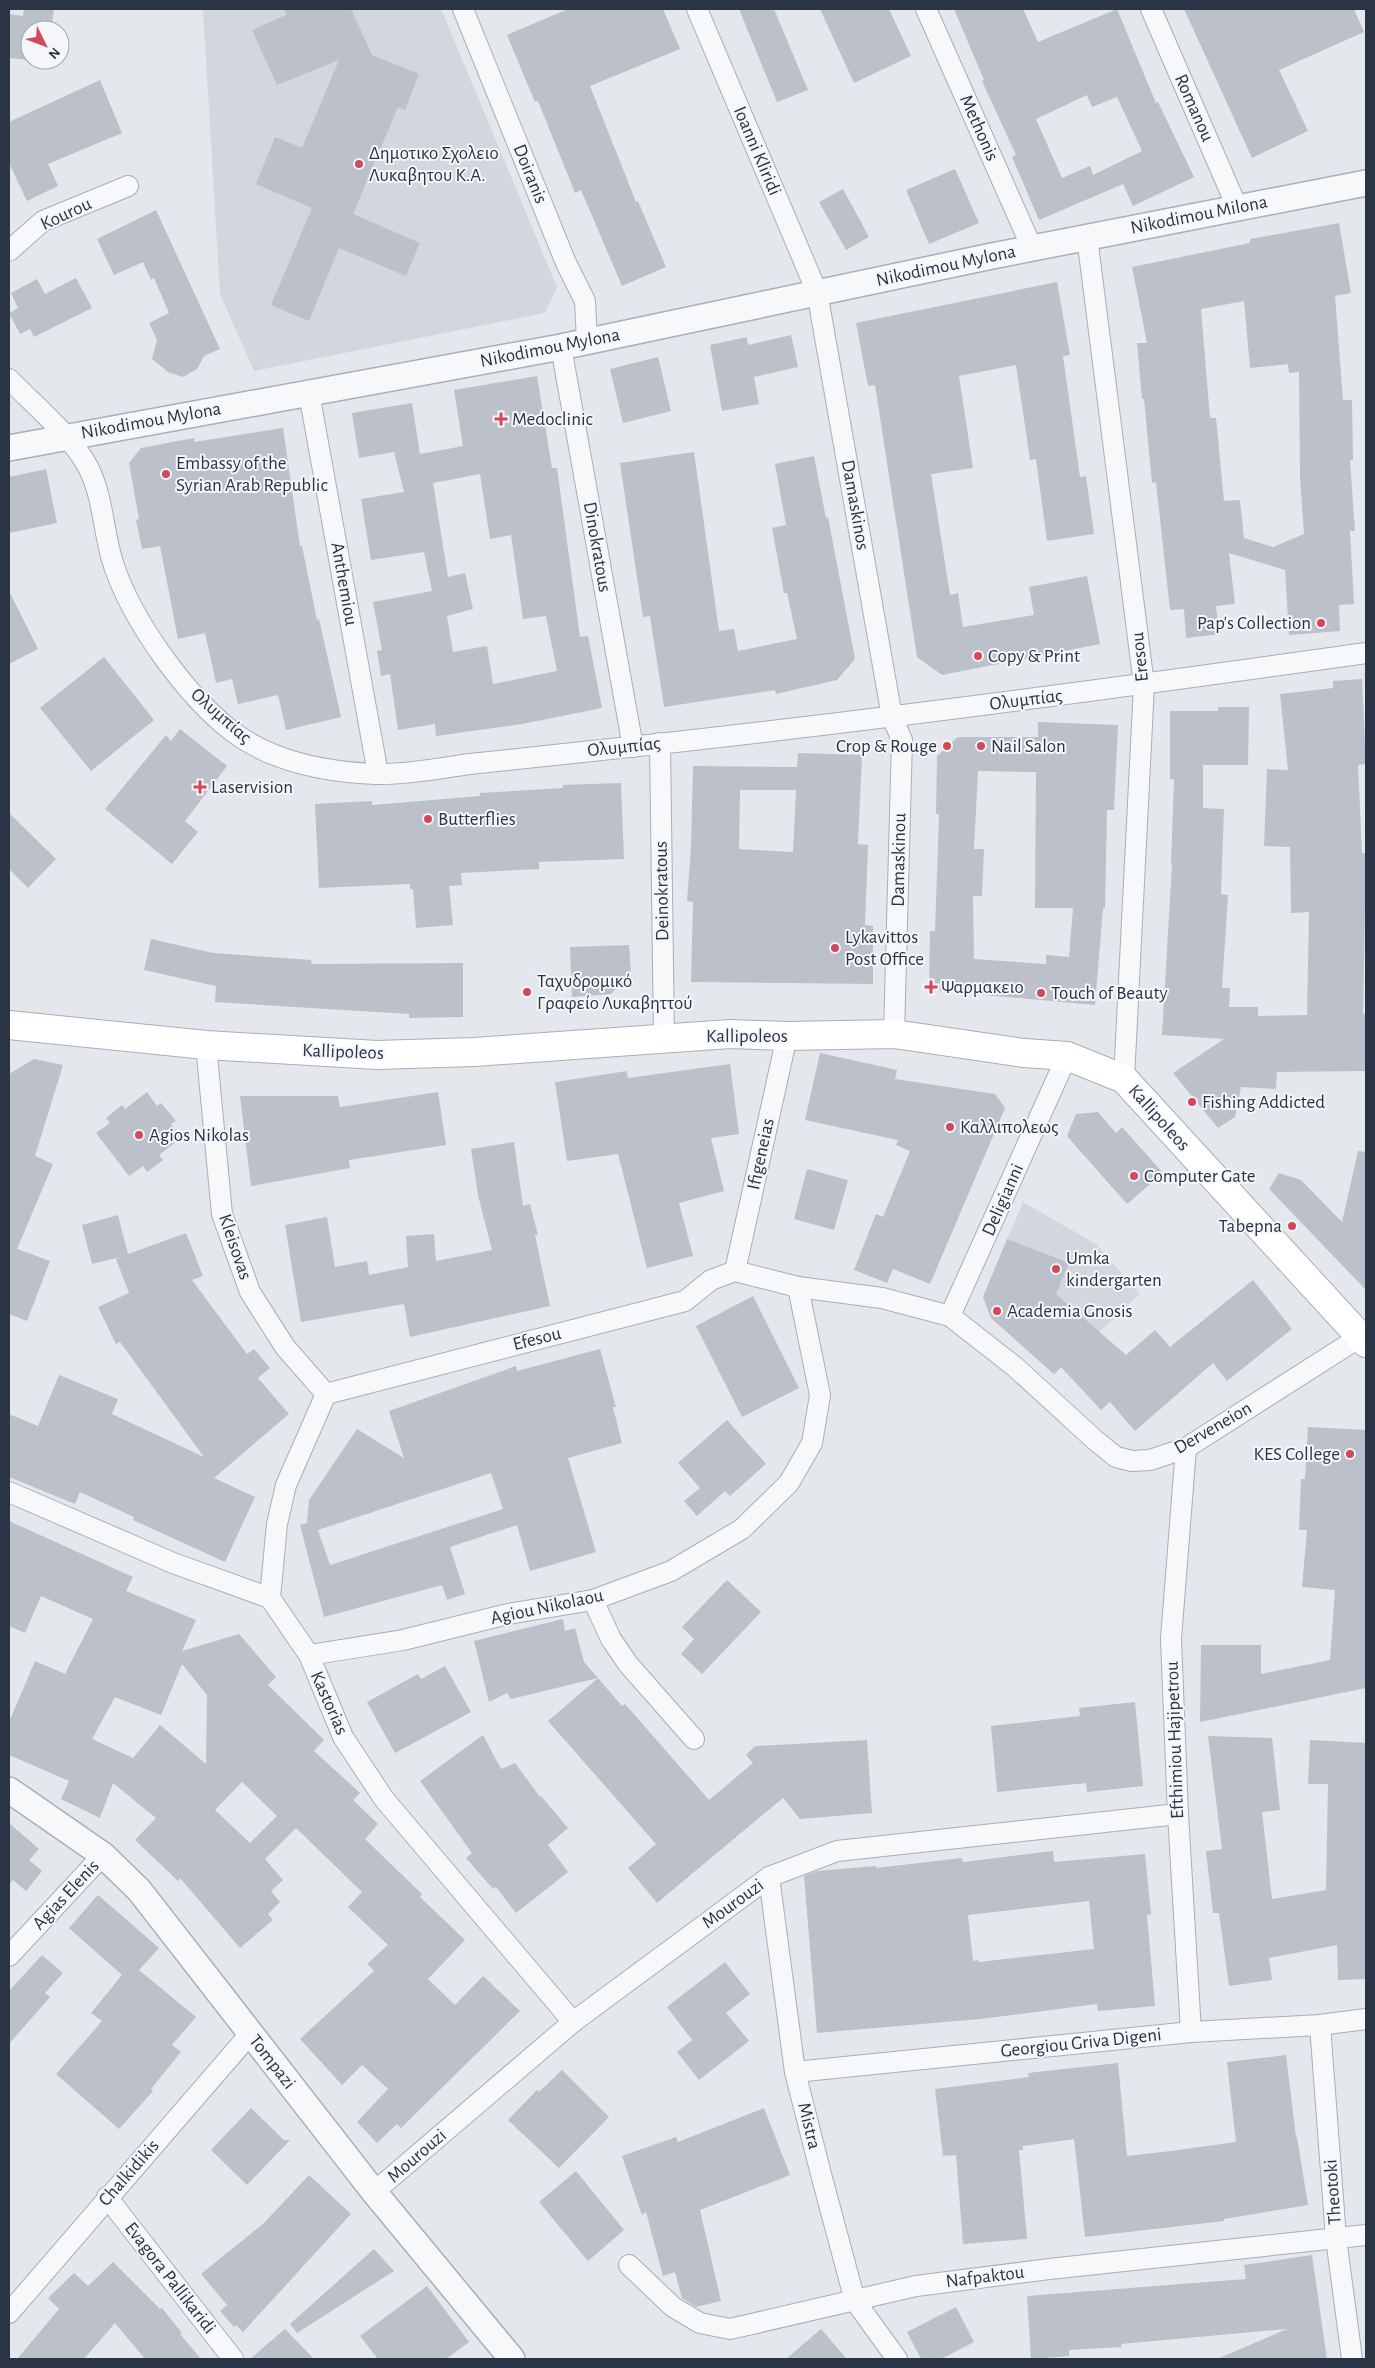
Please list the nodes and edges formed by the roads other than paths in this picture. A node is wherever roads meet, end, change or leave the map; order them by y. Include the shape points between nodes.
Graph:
1 (463, 9) edge
2 (697, 9) edge
3 (926, 9) edge
4 (1151, 9) edge
5 (1366, 183) edge
6 (128, 186) dead end
7 (1237, 207) junction
8 (1087, 237) junction
9 (1032, 248) junction
10 (9, 251) edge
11 (817, 292) junction
12 (587, 341) junction
13 (561, 347) junction
14 (9, 378) edge
15 (309, 393) junction
16 (64, 436) junction
17 (9, 448) edge
18 (1366, 653) edge
19 (1144, 684) junction
20 (892, 718) junction
21 (660, 743) junction
22 (633, 747) junction
23 (378, 774) junction
24 (9, 1025) edge
25 (894, 1034) junction
26 (787, 1036) junction
27 (664, 1039) junction
28 (206, 1045) junction
29 (1067, 1056) junction
30 (1124, 1079) junction
31 (736, 1271) junction
32 (798, 1286) junction
33 (950, 1316) junction
34 (1363, 1340) edge
35 (326, 1394) junction
36 (1186, 1448) junction
37 (9, 1492) edge
38 (270, 1598) junction
39 (593, 1600) junction
40 (309, 1655) junction
41 (694, 1739) dead end
42 (9, 1790) edge
43 (1178, 1814) junction
44 (103, 1855) junction
45 (769, 1877) junction
46 (9, 1956) edge
47 (1366, 2018) edge
48 (573, 2022) junction
49 (1320, 2025) junction
50 (1191, 2032) junction
51 (250, 2034) junction
52 (795, 2072) junction
53 (374, 2192) junction
54 (107, 2197) junction
55 (1366, 2235) edge
56 (1336, 2238) junction
57 (629, 2265) dead end
58 (855, 2301) junction
59 (9, 2313) edge
60 (233, 2359) edge
61 (512, 2359) edge
62 (897, 2359) edge
63 (1352, 2359) edge

1 - 12 street, Doiranis via 566,263 585,301
2 - 11 street, Ioanni Kliridi
3 - 9 street, Methonis
4 - 7 street, Romanou
5 - 7 street, Nikodimou Milona
6 - 10 street, Kourou via 43,221
7 - 8 street, Nikodimou Milona
8 - 9 street, Nikodimou Milona
8 - 19 street, Eresou
9 - 11 street, Nikodimou Mylona
11 - 12 street, Nikodimou Mylona
11 - 20 street, Damaskinos
12 - 13 street, Nikodimou Mylona
13 - 15 street, Nikodimou Mylona
13 - 22 street, Dinokratous
14 - 16 street, Ολυμπίας
15 - 16 street, Nikodimou Mylona
15 - 23 street, Anthemiou
16 - 17 street
16 - 23 street, Ολυμπίας via 88,467 100,501 114,566 132,605 160,652 191,693 232,730 258,748 325,769
18 - 19 street, Ολυμπίας
19 - 20 street, Ολυμπίας
19 - 30 street, Eresou
20 - 21 street, Ολυμπίας
20 - 25 street, Damaskinou via 902,740
21 - 22 street, Ολυμπίας
21 - 27 street, Deinokratous
22 - 23 street, Ολυμπίας
24 - 28 main road, Kallipoleos
25 - 26 main road, Kallipoleos
25 - 29 main road, Kallipoleos
26 - 27 main road, Kallipoleos via 730,1034
26 - 31 street, Ifigeneias
27 - 28 main road, Kallipoleos via 377,1055
28 - 35 street, Kleisovas via 222,1214 250,1292 285,1347
29 - 30 main road, Kallipoleos
29 - 33 street, Deligianni
30 - 34 main road, Kallipoleos
31 - 32 street
31 - 35 street, Efesou via 712,1280 685,1301
32 - 33 street via 882,1298
32 - 39 street, Agiou Nikolaou via 820,1396 812,1443 790,1483 734,1534 671,1571
33 - 36 street, Derveneion via 1014,1366 1094,1440 1116,1456 1132,1461 1150,1460
34 - 36 street, Derveneion
35 - 38 street via 286,1485 277,1524
36 - 43 street, Efthimiou Hajipetrou via 1171,1639
37 - 38 street via 173,1563
38 - 40 street, Kastorias
39 - 40 street, Agiou Nikolaou via 508,1614 403,1640
39 - 41 street via 611,1639 628,1664
40 - 48 street, Kastorias via 343,1737 384,1799
42 - 44 street, Tompazi
43 - 45 street, Mourouzi via 836,1851
43 - 50 street, Efthimiou Hajipetrou
44 - 46 street, Agias Elenis
44 - 51 street, Tompazi via 139,1890
45 - 48 street, Mourouzi
45 - 52 street, Mistra
47 - 49 street, Georgiou Griva Digeni
48 - 53 street, Mourouzi
49 - 50 street, Georgiou Griva Digeni
49 - 56 street, Theotoki
50 - 52 street, Georgiou Griva Digeni
51 - 53 street, Tompazi
51 - 54 street, Chalkidikis
52 - 58 street, Mistra
53 - 61 street, Tompazi
54 - 59 street, Chalkidikis
54 - 60 street, Evagora Pallikaridi
55 - 56 street, Nafpaktou
56 - 58 street, Nafpaktou via 916,2286
56 - 63 street, Theotoki
57 - 58 street, Nafpaktou via 673,2307 700,2323 730,2329
58 - 62 street, Mistra

